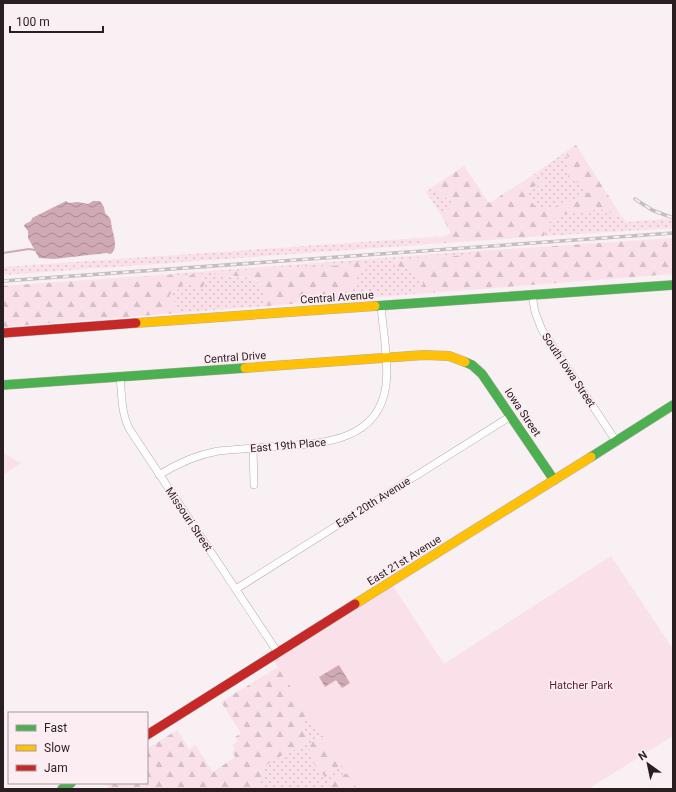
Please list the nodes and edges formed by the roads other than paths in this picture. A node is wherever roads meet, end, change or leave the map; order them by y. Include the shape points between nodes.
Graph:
1 (673, 285) edge
2 (532, 295) junction
3 (381, 306) junction
4 (3, 333) edge
5 (385, 358) junction
6 (467, 361) joint
7 (120, 377) junction
8 (3, 385) edge
9 (673, 405) edge
10 (511, 416) junction
11 (616, 441) junction
12 (253, 448) junction
13 (159, 475) junction
14 (554, 480) junction
15 (254, 485) dead end
16 (236, 589) junction
17 (278, 653) junction
18 (148, 735) edge

1 - 2 street, Central Avenue
2 - 3 street, Central Avenue
2 - 11 street, South Iowa Street via 542,330
3 - 4 street, Central Avenue
3 - 5 street, East 19th Place
5 - 6 street, Central Drive via 442,354
5 - 7 street, Central Drive
5 - 12 street, East 19th Place via 386,378 382,401 374,416 361,428 343,438 322,443
6 - 10 street, Iowa Street via 482,374
7 - 8 street, Central Drive
7 - 13 street, Missouri Street via 126,424
9 - 11 street, East 21st Avenue
10 - 14 street, Iowa Street
10 - 16 street, East 20th Avenue
11 - 14 street, East 21st Avenue
12 - 13 street, East 19th Place via 203,454 187,459
12 - 15 street
13 - 16 street, Missouri Street
14 - 17 street, East 21st Avenue
16 - 17 street, Missouri Street
17 - 18 street, East 21st Avenue

